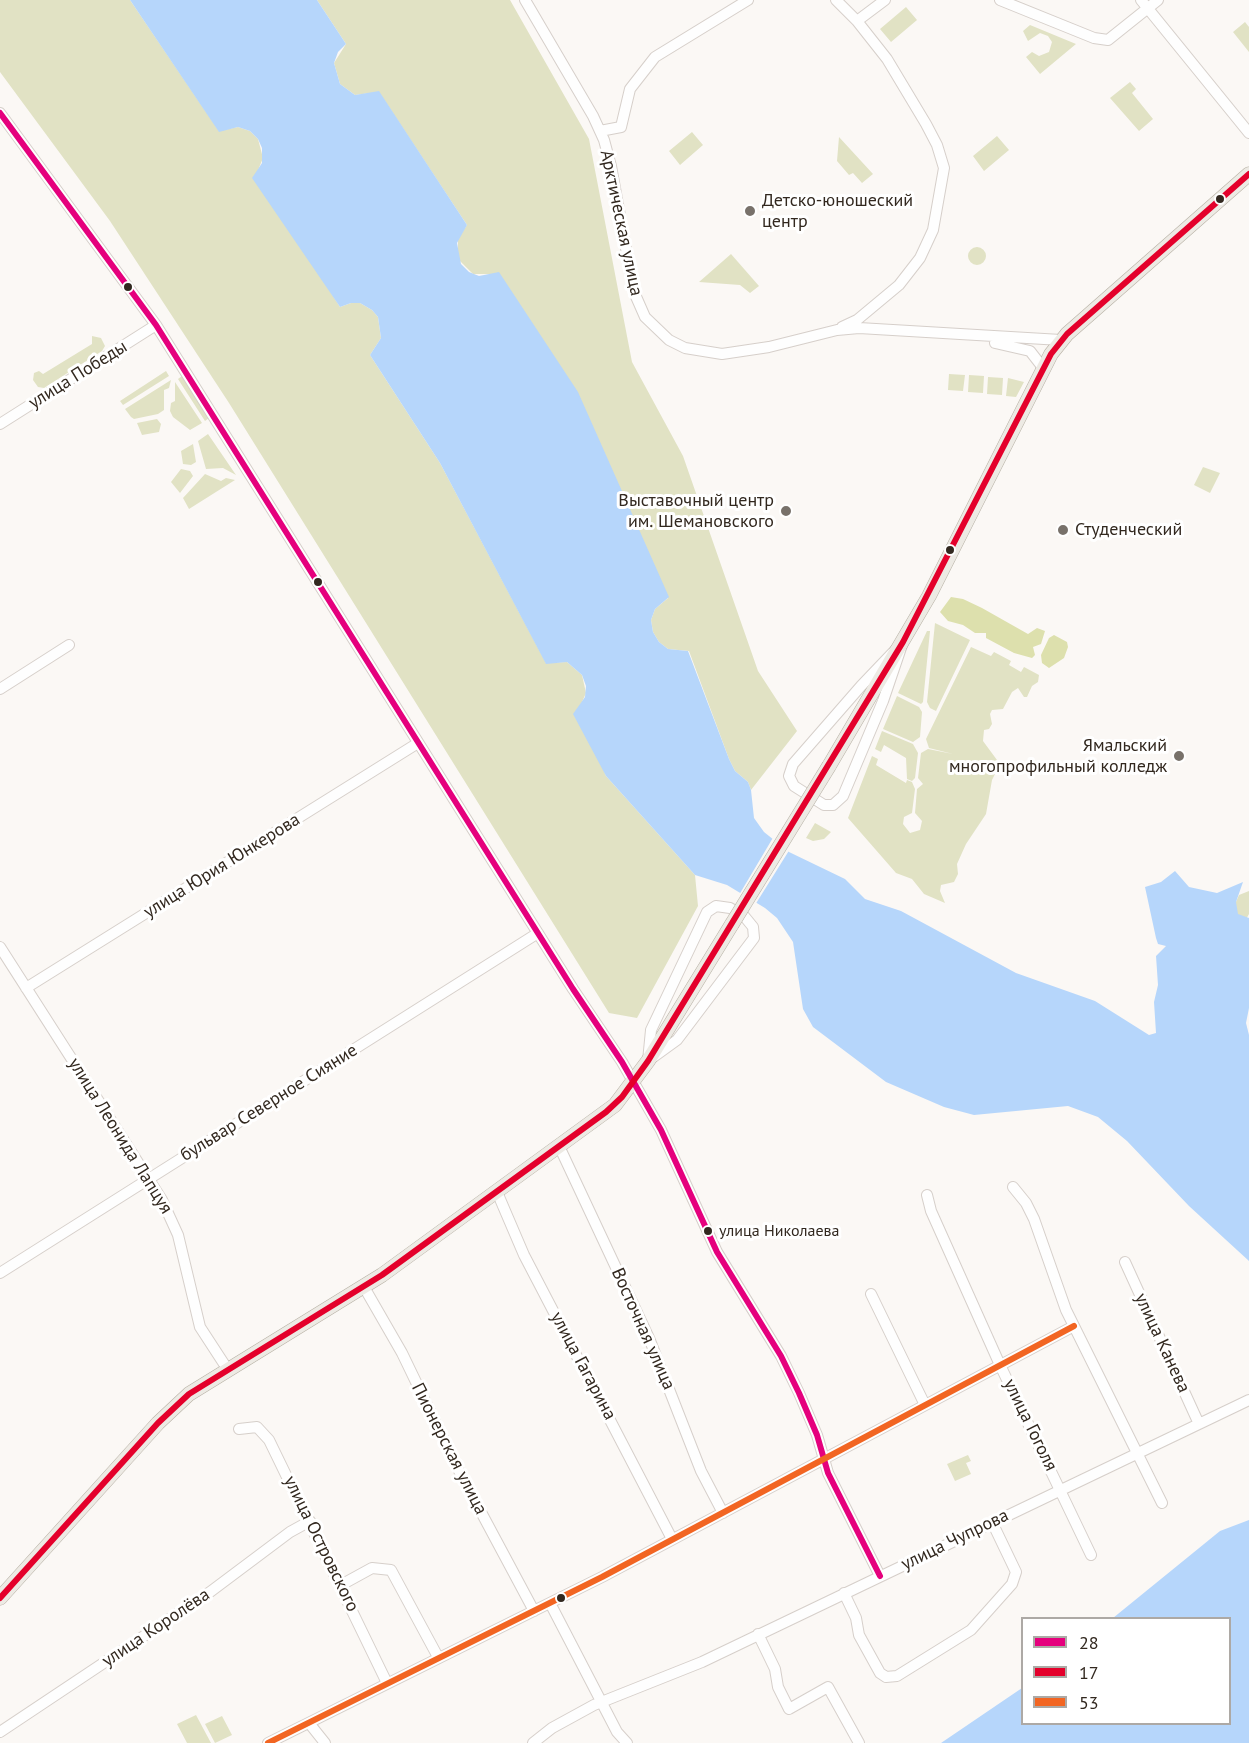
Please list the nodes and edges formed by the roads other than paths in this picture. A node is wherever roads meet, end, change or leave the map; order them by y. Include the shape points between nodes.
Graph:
1 (525, 0) edge
2 (748, 0) edge
3 (836, 0) edge
4 (885, 0) edge
5 (1000, 0) edge
6 (1158, 0) edge
7 (1145, 4) edge
8 (857, 21) junction
9 (0, 113) edge
10 (600, 131) junction
11 (1249, 133) edge
12 (1249, 174) edge
13 (156, 325) junction
14 (825, 333) junction
15 (959, 336) junction
16 (1061, 340) junction
17 (1044, 369) junction
18 (0, 424) edge
19 (903, 642) junction
20 (69, 645) dead end
21 (0, 689) edge
22 (418, 743) junction
23 (538, 933) junction
24 (0, 947) edge
25 (26, 988) junction
26 (648, 1061) junction
27 (634, 1082) junction
28 (560, 1146) junction
29 (148, 1178) junction
30 (1013, 1187) dead end
31 (497, 1192) junction
32 (927, 1195) dead end
33 (1125, 1262) dead end
34 (0, 1273) edge
35 (364, 1287) junction
36 (871, 1294) dead end
37 (1074, 1326) junction
38 (1000, 1365) junction
39 (228, 1370) junction
40 (1249, 1400) edge
41 (925, 1405) junction
42 (1199, 1424) junction
43 (239, 1429) dead end
44 (1137, 1452) junction
45 (823, 1460) junction
46 (1061, 1489) junction
47 (1162, 1503) dead end
48 (723, 1513) junction
49 (310, 1521) junction
50 (992, 1522) junction
51 (672, 1539) junction
52 (1091, 1555) dead end
53 (880, 1576) junction
54 (340, 1585) junction
55 (844, 1593) junction
56 (0, 1598) edge
57 (550, 1603) junction
58 (534, 1611) junction
59 (758, 1634) junction
60 (438, 1657) junction
61 (387, 1683) junction
62 (602, 1702) junction
63 (309, 1723) junction
64 (0, 1732) edge
65 (268, 1743) edge
66 (325, 1743) edge
67 (533, 1743) edge
68 (627, 1743) edge
69 (859, 1743) edge

1 - 10 street, Арктическая улица
2 - 10 street via 655,57 630,89 621,127
3 - 8 street
4 - 8 street
5 - 7 street via 1108,40
6 - 7 street
7 - 11 street
8 - 14 street via 885,57 926,124 944,168 933,230 920,258 899,285 857,320
9 - 13 street
10 - 14 street, Арктическая улица via 611,166 634,292 645,317 660,333 686,348 722,354
12 - 16 main road
13 - 18 street, улица Победы
13 - 22 street
14 - 15 street, Арктическая улица via 859,328
15 - 16 street, Арктическая улица
15 - 17 street, Арктическая улица via 1025,349
16 - 17 main road
17 - 19 main road
19 - 19 street via 793,764 789,776 794,786 824,805 833,805 843,796
19 - 26 main road, bridge
20 - 21 street
22 - 23 street
22 - 25 street, улица Юрия Юнкерова
23 - 27 street
23 - 29 street, бульвар Северное Сияние
24 - 25 street, улица Леонида Лапцуя
25 - 29 street, улица Леонида Лапцуя
26 - 26 street via 676,1040 751,944 754,933 749,922 730,908 716,906 707,912 651,1029
26 - 27 main road
27 - 28 main road via 606,1112
27 - 45 street via 676,1160 717,1252 781,1356 817,1435
28 - 31 main road
28 - 48 street, Восточная улица via 649,1338 701,1471
29 - 34 street, бульвар Северное Сияние
29 - 39 street, улица Леонида Лапцуя via 178,1235 200,1327
30 - 37 street via 1034,1219
31 - 35 main road
31 - 51 street, улица Гагарина via 524,1255
32 - 38 street, улица Гоголя
33 - 42 street, улица Канева
35 - 39 main road
35 - 58 street, Пионерская улица
36 - 41 street
37 - 38 street
37 - 44 street
38 - 41 street
38 - 46 street, улица Гоголя
39 - 56 main road via 189,1394 169,1412
40 - 42 street, улица Чупрова
41 - 45 street
42 - 44 street, улица Чупрова
43 - 49 street, улица Островского via 256,1427 269,1440
44 - 46 street, улица Чупрова
44 - 47 street
45 - 48 street
45 - 53 street
46 - 50 street, улица Чупрова
46 - 52 street, улица Гоголя
48 - 51 street
49 - 54 street, улица Островского
49 - 64 street, улица Королёва
50 - 53 street, улица Чупрова
50 - 55 street via 1016,1572 1012,1584 971,1630 897,1676 880,1673 859,1635
51 - 57 street
53 - 55 street, улица Чупрова
54 - 60 street via 372,1568 391,1570
54 - 61 street, улица Островского
55 - 59 street, улица Чупрова
57 - 58 street
57 - 62 street
58 - 60 street
59 - 62 street, улица Чупрова via 702,1662
59 - 69 street via 789,1709 828,1687
60 - 61 street
61 - 63 street
62 - 67 street, улица Чупрова via 552,1728
62 - 68 street
63 - 65 street
63 - 66 street

